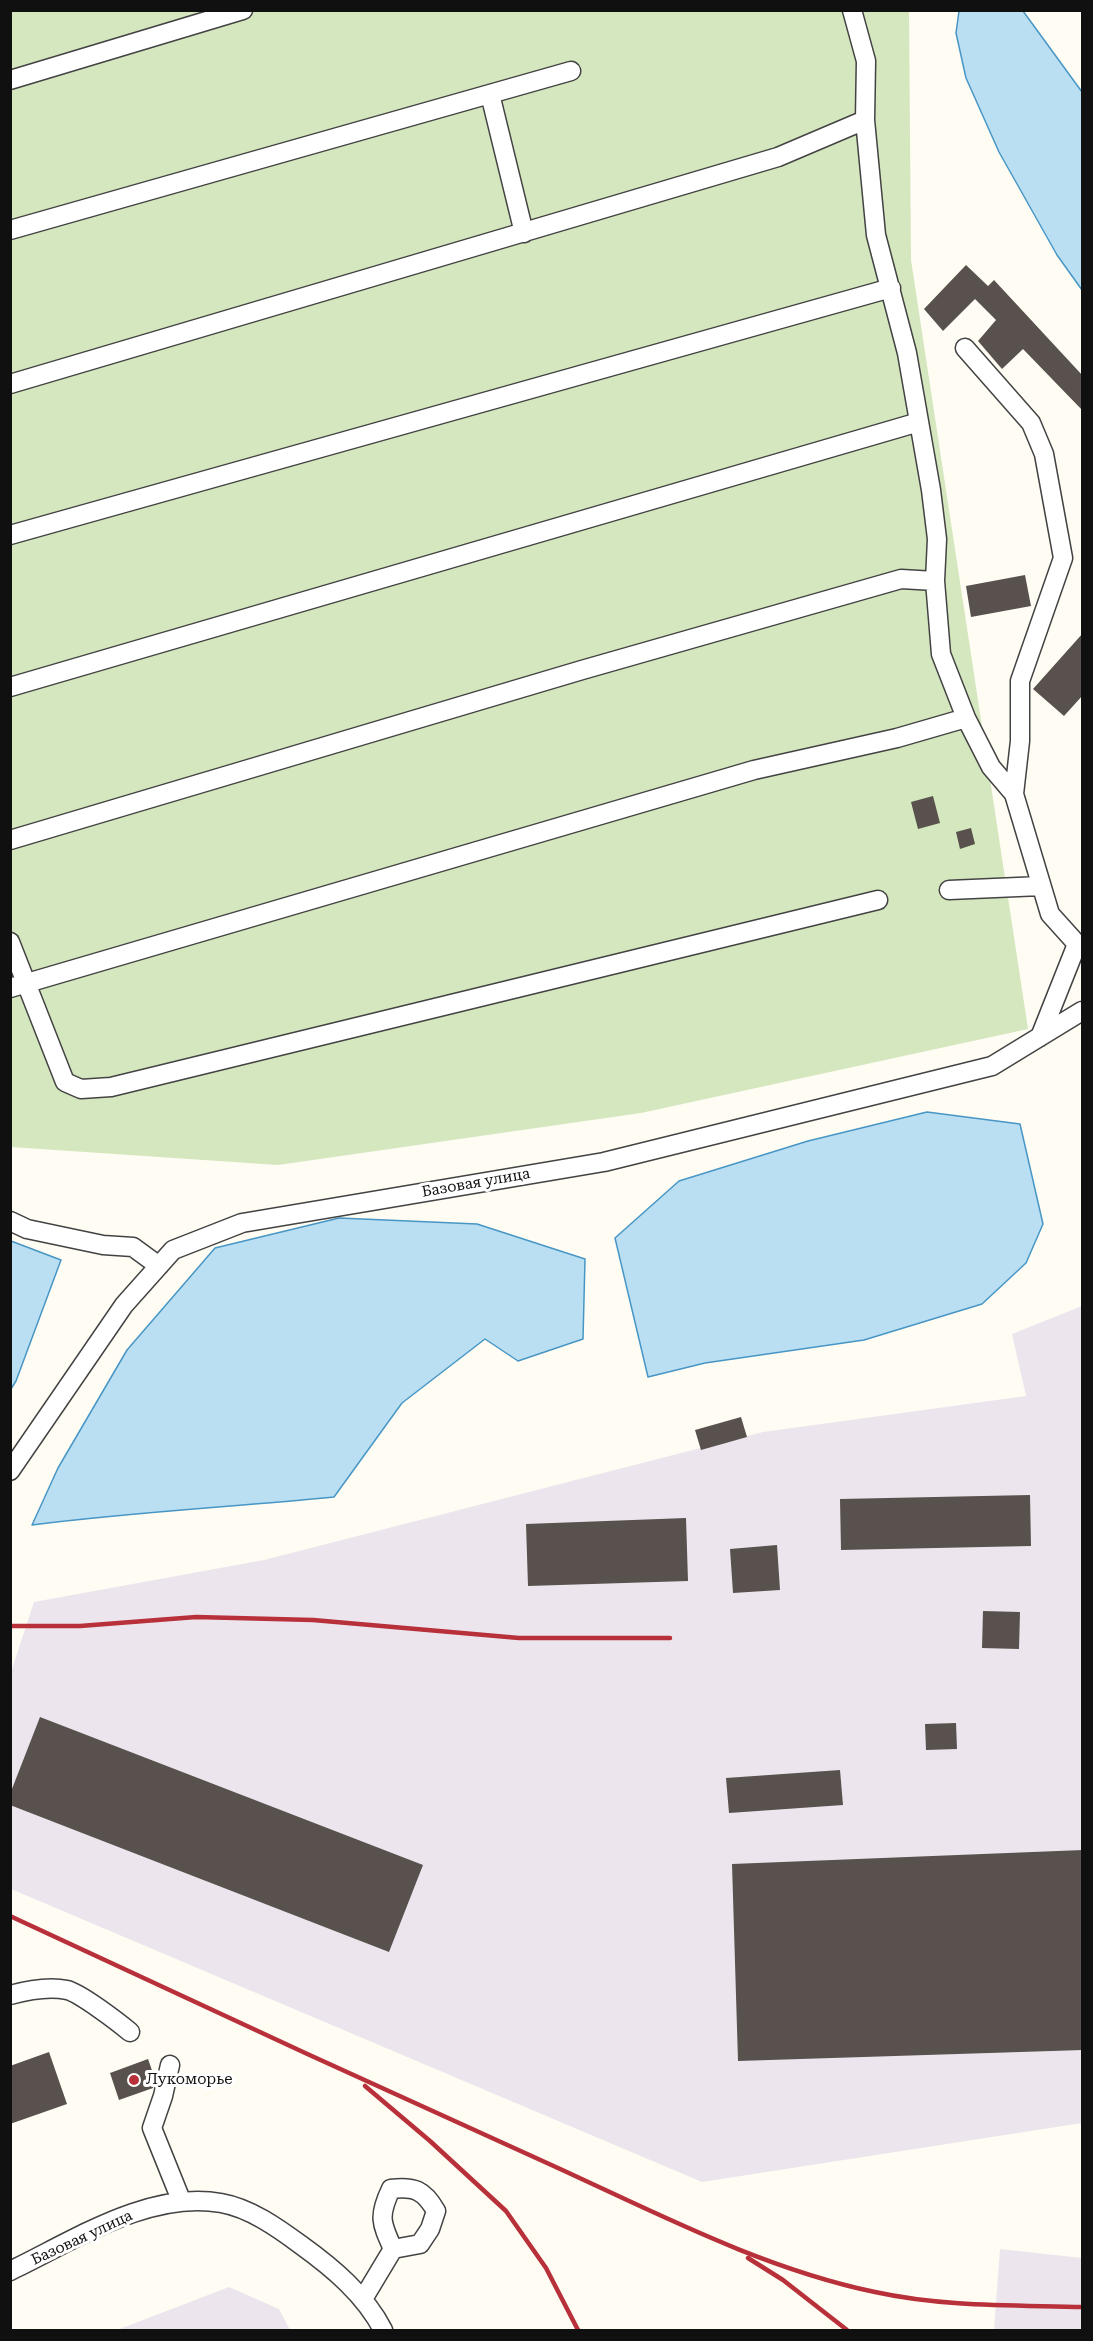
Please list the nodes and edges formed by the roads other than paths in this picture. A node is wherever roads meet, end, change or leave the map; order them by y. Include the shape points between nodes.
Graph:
1 (243, 10) edge
2 (852, 10) edge
3 (571, 71) dead end
4 (10, 80) edge
5 (490, 94) junction
6 (865, 120) junction
7 (10, 230) edge
8 (524, 233) junction
9 (891, 288) junction
10 (965, 348) dead end
11 (10, 384) edge
12 (919, 422) junction
13 (10, 535) edge
14 (935, 581) junction
15 (10, 687) edge
16 (966, 718) junction
17 (1014, 794) junction
18 (10, 840) edge
19 (1041, 886) junction
20 (949, 890) dead end
21 (878, 900) dead end
22 (1080, 939) edge
23 (10, 942) edge
24 (19, 985) edge
25 (1083, 1011) edge
26 (1040, 1037) junction
27 (10, 1221) edge
28 (159, 1266) junction
29 (10, 1471) edge
30 (10, 1995) edge
31 (130, 2032) dead end
32 (170, 2065) dead end
33 (181, 2200) junction
34 (393, 2249) dead end
35 (13, 2265) edge
36 (363, 2299) junction
37 (383, 2331) edge

1 - 4 street
2 - 6 street via 866,61
3 - 5 street
5 - 7 street
5 - 8 street
6 - 8 street via 778,157
6 - 9 street via 876,235
8 - 11 street
9 - 12 street
9 - 13 street
10 - 17 street via 1031,423 1044,454 1063,558 1020,681 1020,741
12 - 14 street via 937,539
12 - 15 street
14 - 16 street via 941,654
14 - 18 street via 902,579
16 - 17 street via 991,767
16 - 24 street via 754,770
17 - 19 street
19 - 20 street
19 - 22 street via 1050,914
21 - 24 street via 111,1088 81,1089 65,1082
22 - 26 street
23 - 24 street
25 - 26 street, Базовая улица
26 - 28 street, Базовая улица via 992,1066 604,1162 243,1223 173,1250
27 - 28 street via 48,1234 133,1247
28 - 29 street, Базовая улица via 124,1305
30 - 31 street via 30,1989 68,1990
32 - 33 street via 152,2128
33 - 35 street, Базовая улица via 110,2222
33 - 36 street, Базовая улица via 221,2203 281,2230 323,2261
34 - 36 street
36 - 37 street, Базовая улица

